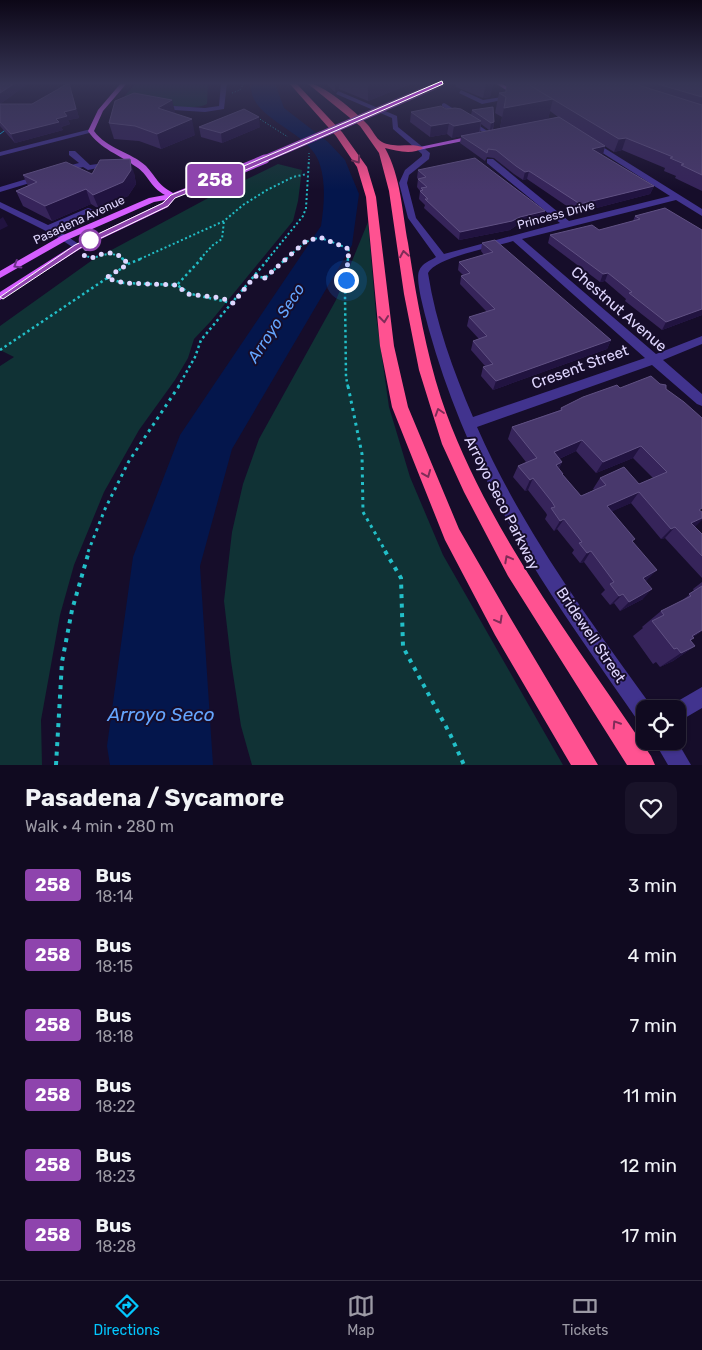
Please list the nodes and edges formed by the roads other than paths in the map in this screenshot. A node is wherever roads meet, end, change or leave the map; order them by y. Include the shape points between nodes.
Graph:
1 (96, 119) edge
2 (324, 119) edge
3 (357, 119) edge
4 (359, 119) edge
5 (396, 119) edge
6 (465, 119) edge
7 (91, 131) junction
8 (497, 133) edge
9 (489, 134) junction
10 (580, 135) edge
11 (378, 142) junction
12 (419, 148) junction
13 (72, 153) dead end
14 (0, 154) edge
15 (131, 159) junction
16 (490, 161) dead end
17 (85, 164) junction
18 (389, 169) junction
19 (0, 190) edge
20 (173, 196) junction
21 (678, 197) junction
22 (0, 205) edge
23 (91, 210) dead end
24 (702, 212) edge
25 (567, 224) junction
26 (48, 228) junction
27 (64, 238) junction
28 (516, 239) junction
29 (80, 251) junction
30 (442, 258) junction
31 (0, 275) edge
32 (0, 297) edge
33 (702, 340) edge
34 (653, 360) junction
35 (702, 402) edge
36 (469, 424) junction
37 (702, 698) edge
38 (636, 701) edge
39 (686, 707) edge
40 (670, 750) edge
41 (585, 765) edge
42 (642, 765) edge
43 (680, 765) edge

1 - 7 main road
2 -> 41 highway via 362,167 371,197 387,346 400,408 452,534
3 - 11 highway, Arroyo Seco Parkway
4 - 20 main road, Pasadena Avenue, bridge
5 - 12 street via 395,128
6 - 9 street
7 - 14 street
7 - 15 main road via 98,141
8 - 9 main road
9 - 12 main road
10 - 21 street
11 - 12 highway via 398,149
11 - 18 highway, Arroyo Seco Parkway
12 - 18 highway via 397,157
12 - 30 street via 426,157 403,178 406,197 412,218
13 - 17 street
15 - 17 street via 88,168
15 - 20 main road via 142,167 158,188
16 - 25 street
17 - 19 street
42 -> 18 highway, Arroyo Seco Parkway via 514,569 449,442 428,379
20 - 27 main road, Pasadena Avenue via 152,200
20 - 29 main road, Pasadena Avenue via 165,205
21 - 24 street
21 - 25 street, Princess Drive
22 - 26 street
23 - 26 street
25 - 28 street, Princess Drive
26 - 27 street
27 - 29 street
27 -> 31 main road, Pasadena Avenue
28 - 30 street, Princess Drive
28 - 34 street, Chestnut Avenue
29 - 32 main road, Pasadena Avenue
30 - 36 street, Bridewell Street via 426,267 423,273 437,340
33 - 34 street, Cresent Street
34 - 35 street, Chestnut Avenue
34 - 36 street, Cresent Street
36 - 38 street, Bridewell Street via 517,522
37 - 39 street
40 - 43 street

